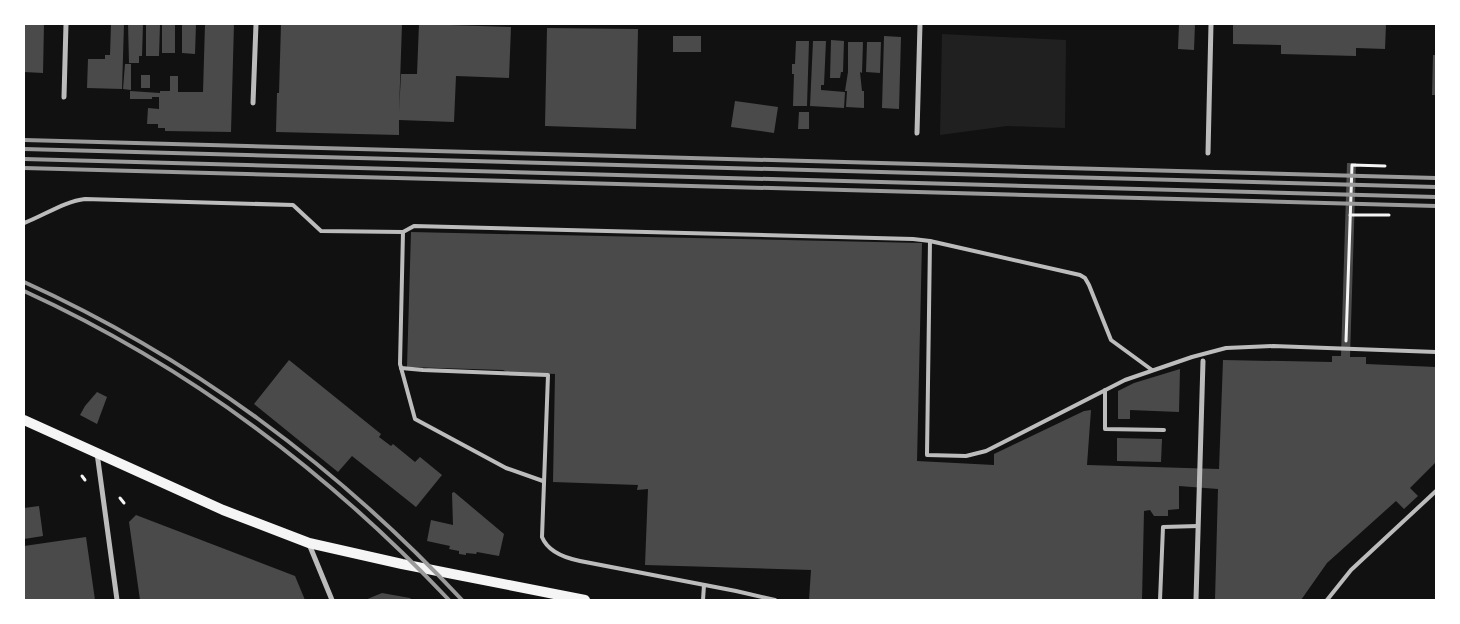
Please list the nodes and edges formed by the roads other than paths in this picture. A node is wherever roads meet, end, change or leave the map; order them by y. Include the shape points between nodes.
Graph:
1 (66, 24) edge
2 (256, 24) edge
3 (920, 24) edge
4 (1211, 24) edge
5 (64, 97) dead end
6 (253, 103) dead end
7 (917, 133) dead end
8 (1208, 153) dead end
9 (24, 223) edge
10 (404, 232) junction
11 (930, 241) junction
12 (1436, 352) edge
13 (1203, 361) dead end
14 (401, 368) junction
15 (1152, 370) junction
16 (1105, 390) junction
17 (24, 420) edge
18 (1164, 430) dead end
19 (97, 452) junction
20 (543, 481) junction
21 (1436, 491) edge
22 (1198, 526) junction
23 (309, 543) junction
24 (704, 585) junction
25 (117, 600) edge
26 (332, 600) edge
27 (585, 600) edge
28 (704, 600) edge
29 (775, 600) edge
30 (1160, 600) edge
31 (1196, 600) edge
32 (1327, 600) edge

1 - 5 street
2 - 6 street
3 - 7 street
4 - 8 street
9 - 10 lane via 84,198 293,205 321,231
10 - 11 lane via 414,226
10 - 14 lane
11 - 15 lane via 1086,278 1111,340
11 - 16 lane via 927,455 966,456 986,451
12 - 15 lane via 1243,346 1210,352
13 - 22 street
14 - 20 lane via 415,419 506,468
14 - 20 lane via 548,375
15 - 16 lane
16 - 18 lane via 1105,430
17 - 19 main road
19 - 23 main road via 223,510
19 - 25 street
20 - 24 lane via 542,537 555,552 580,562
21 - 32 lane via 1351,570
22 - 30 lane via 1163,527
22 - 31 street
23 - 26 street
23 - 27 main road
24 - 28 lane
24 - 29 lane

